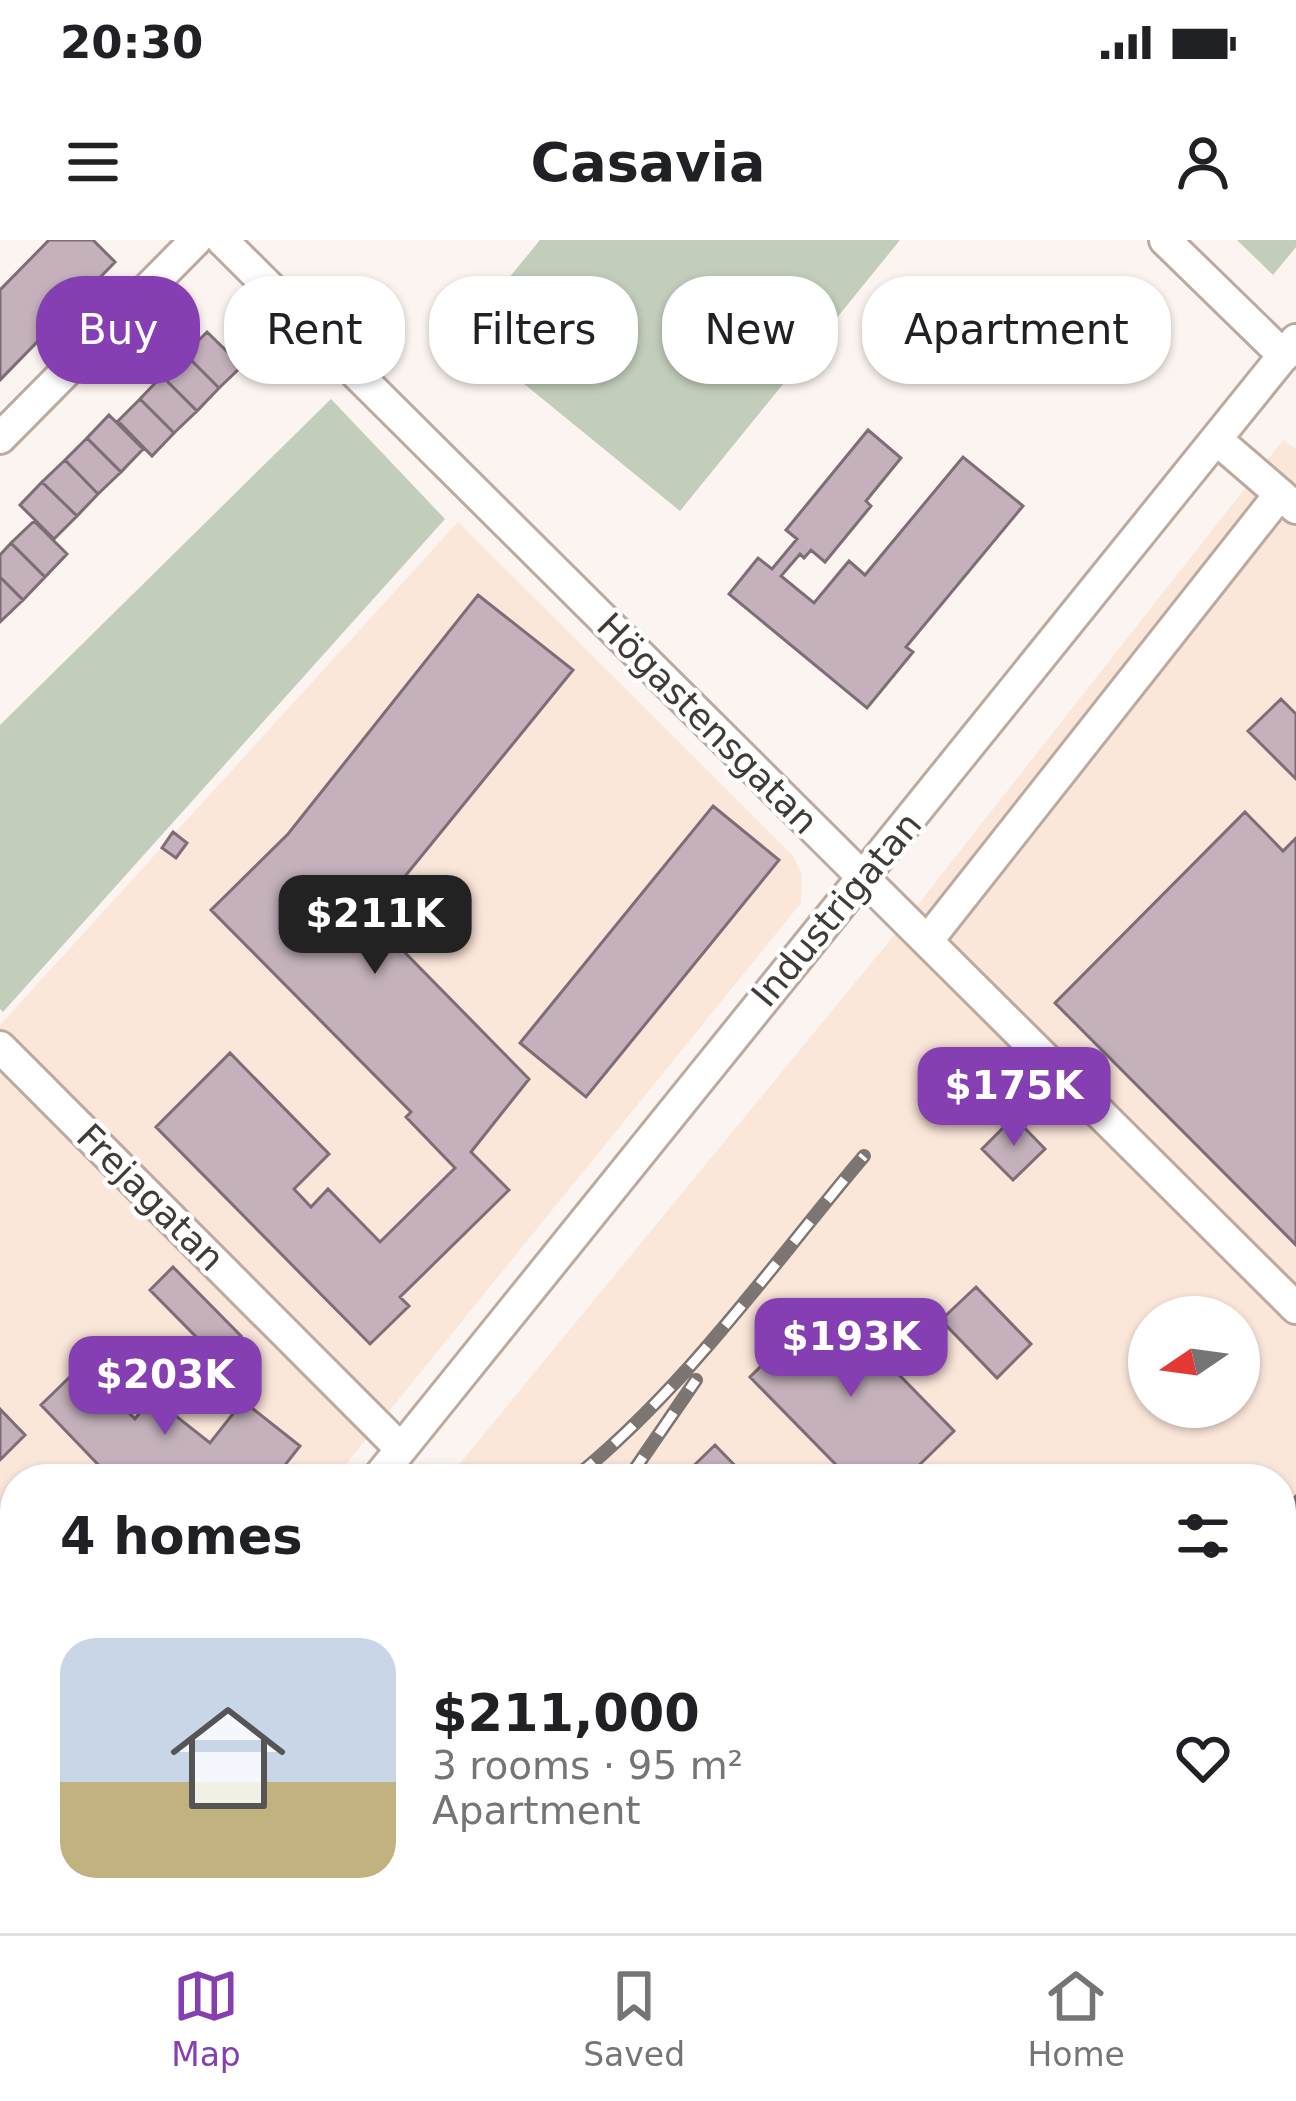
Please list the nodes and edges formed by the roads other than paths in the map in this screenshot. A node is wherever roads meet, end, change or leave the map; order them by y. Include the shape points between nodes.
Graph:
1 (196, 240) edge
2 (222, 240) edge
3 (1165, 240) edge
4 (1290, 348) edge
5 (0, 438) edge
6 (1216, 439) junction
7 (1288, 501) edge
8 (863, 877) junction
9 (928, 940) junction
10 (0, 1048) edge
11 (1296, 1308) edge
12 (401, 1449) junction
13 (389, 1464) edge

1 - 5 street
2 - 8 street, Högastensgatan
3 - 4 street
4 - 6 street, Industrigatan
6 - 7 street
6 - 8 street, Industrigatan
7 - 9 street
8 - 9 street, Högastensgatan
8 - 12 street, Industrigatan
9 - 11 street, Högastensgatan
10 - 12 street, Frejagatan
12 - 13 street, Industrigatan

